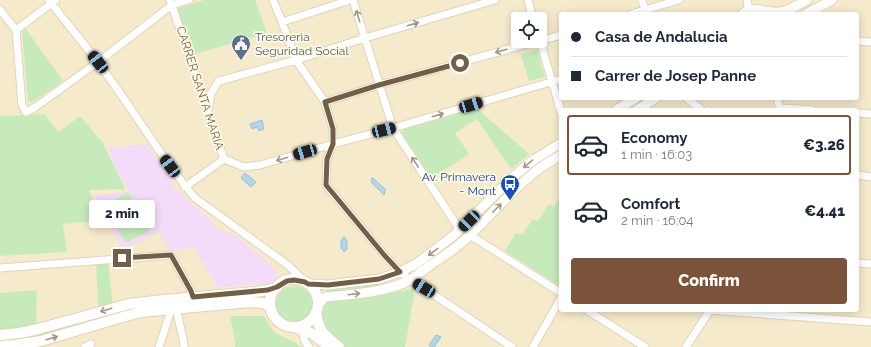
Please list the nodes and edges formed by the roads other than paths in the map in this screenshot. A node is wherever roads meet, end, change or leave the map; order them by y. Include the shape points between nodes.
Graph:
1 (189, 0) edge
2 (273, 0) edge
3 (350, 0) edge
4 (354, 0) edge
5 (495, 0) edge
6 (528, 0) edge
7 (642, 0) edge
8 (679, 0) edge
9 (747, 0) edge
10 (807, 0) edge
11 (832, 0) edge
12 (52, 1) edge
13 (171, 3) edge
14 (0, 10) edge
15 (531, 12) edge
16 (646, 12) edge
17 (744, 12) edge
18 (767, 12) edge
19 (784, 12) edge
20 (810, 12) edge
21 (282, 22) junction
22 (16, 30) junction
23 (559, 36) edge
24 (365, 38) junction
25 (547, 39) edge
26 (859, 41) edge
27 (871, 42) edge
28 (514, 48) edge
29 (541, 48) edge
30 (296, 60) junction
31 (98, 62) junction
32 (559, 79) edge
33 (552, 81) junction
34 (379, 85) junction
35 (633, 100) edge
36 (653, 100) edge
37 (689, 100) edge
38 (325, 102) junction
39 (560, 108) edge
40 (619, 108) edge
41 (640, 108) edge
42 (699, 108) edge
43 (207, 112) junction
44 (859, 113) edge
45 (871, 114) edge
46 (393, 128) junction
47 (333, 144) junction
48 (559, 144) edge
49 (559, 156) edge
50 (224, 159) junction
51 (859, 176) edge
52 (871, 177) edge
53 (185, 187) junction
54 (460, 230) junction
55 (470, 235) junction
56 (859, 263) edge
57 (871, 264) edge
58 (0, 268) edge
59 (400, 272) junction
60 (410, 280) junction
61 (307, 283) junction
62 (277, 287) junction
63 (559, 292) edge
64 (197, 297) junction
65 (559, 302) edge
66 (129, 304) junction
67 (270, 307) junction
68 (317, 308) junction
69 (173, 310) junction
70 (590, 312) edge
71 (709, 312) edge
72 (737, 312) edge
73 (871, 322) edge
74 (299, 328) junction
75 (0, 335) edge
76 (0, 346) edge
77 (159, 347) edge
78 (184, 347) edge
79 (309, 347) edge
80 (330, 347) edge
81 (339, 347) edge
82 (512, 347) edge
83 (533, 347) edge
84 (645, 347) edge
85 (686, 347) edge

1 - 13 street
2 - 21 street
3 - 21 street
24 -> 4 street
24 -> 5 street
6 - 15 street
7 - 16 street
8 - 16 street
9 - 17 street via 748,5
10 - 19 street
11 - 20 street
12 - 22 street
12 - 31 street
13 - 31 street
13 - 43 street, CARRER SANTA MARIA
14 - 22 street
17 - 18 street via 760,9
21 - 30 street
22 - 31 street via 22,105 26,112
23 - 25 street
24 - 30 street
24 - 34 street
26 - 27 street
28 -> 34 street
29 - 33 street
30 - 38 street
30 - 43 street via 219,82 211,92
31 - 53 street
32 - 33 street, CARRER SANTA MARIA
33 - 39 street
46 -> 33 street, CARRER SANTA MARIA
34 - 38 street
34 - 46 street
35 - 40 street
36 - 41 street
37 - 42 street
38 - 47 street via 333,129
43 - 50 street, CARRER SANTA MARIA
44 - 45 street
46 - 47 street, CARRER SANTA MARIA
54 -> 46 street
47 -> 50 street, CARRER SANTA MARIA via 254,166 244,167
47 - 59 street via 327,159 326,185
48 -> 54 street via 535,159 512,178
55 -> 49 street via 519,186 541,167
50 - 53 street
51 - 52 street
53 - 61 street via 195,198 289,266
54 -> 59 street via 416,264
55 - 60 street
55 - 63 street
56 - 57 street
58 - 64 street via 171,255
59 - 60 street
59 - 61 street via 379,279 328,285
68 -> 60 street via 326,297 381,290
60 - 82 street
61 - 62 main road via 294,280
61 - 68 main road via 316,293
62 - 64 main road
62 - 67 main road via 271,296
64 - 66 main road
64 - 69 main road via 181,303
65 - 83 street
66 - 69 main road via 167,304
66 -> 75 main road via 38,329
67 - 69 main road via 263,303 251,302
67 - 74 main road via 280,322
68 - 74 main road via 312,319
68 - 81 main road via 322,332
76 -> 69 main road via 41,341 142,312
69 - 77 street
69 - 78 street
70 - 84 street
71 - 85 street
72 - 73 street
74 - 79 street
74 - 80 main road via 311,333

